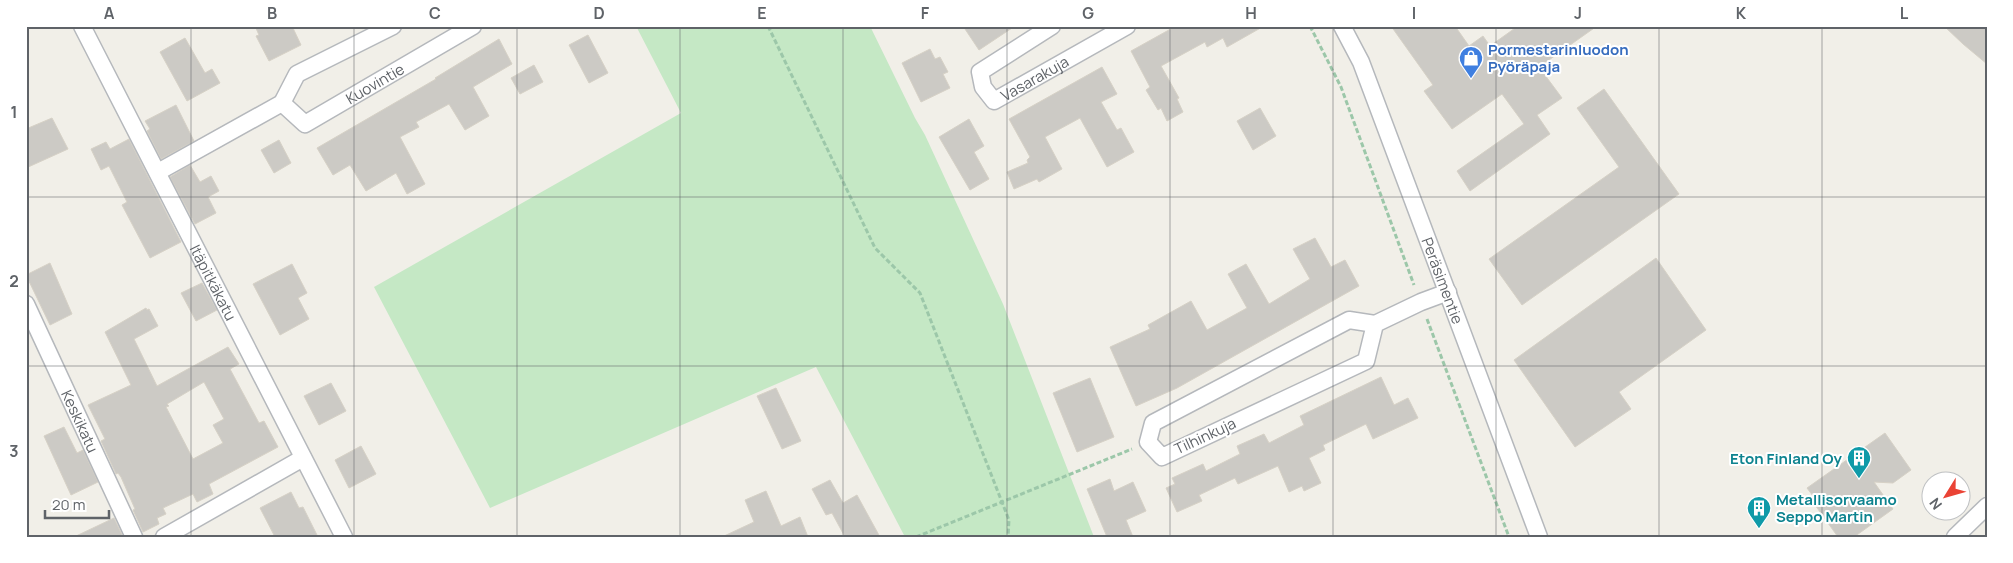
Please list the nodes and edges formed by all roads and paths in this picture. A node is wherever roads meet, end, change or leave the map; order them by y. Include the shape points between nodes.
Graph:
1 (82, 26) edge
2 (393, 26) edge
3 (473, 26) edge
4 (768, 26) edge
5 (1052, 26) edge
6 (1127, 26) edge
7 (1310, 26) edge
8 (1342, 26) edge
9 (282, 103) junction
10 (158, 172) junction
11 (1448, 292) junction
12 (1421, 302) junction
13 (26, 304) edge
14 (1375, 324) junction
15 (1148, 442) junction
16 (303, 458) junction
17 (1001, 502) junction
18 (1987, 506) edge
19 (134, 537) edge
20 (164, 537) edge
21 (344, 537) edge
22 (916, 537) edge
23 (1008, 537) edge
24 (1509, 537) edge
25 (1539, 537) edge
26 (1955, 537) edge

1 - 10 street, Itäpitkäkatu
2 - 9 street via 297,74
3 - 9 street, Kuovintie via 305,124
4 - 17 path via 875,248 920,293
5 - 6 street, Vasarakuja via 980,72 983,87 994,101
7 - 12 path via 1341,87
8 - 11 street, Peräsimentie via 1361,62
9 - 10 street
10 - 16 street, Itäpitkäkatu
11 - 12 street
11 - 25 street, Peräsimentie
12 - 14 street
12 - 24 path
13 - 19 street, Keskikatu
14 - 15 street, Tilhinkuja via 1349,320 1153,423
14 - 15 street, Tilhinkuja via 1366,361 1162,457
15 - 17 path
16 - 20 street
16 - 21 street, Itäpitkäkatu
17 - 22 path
17 - 23 path via 1009,520
18 - 26 street

